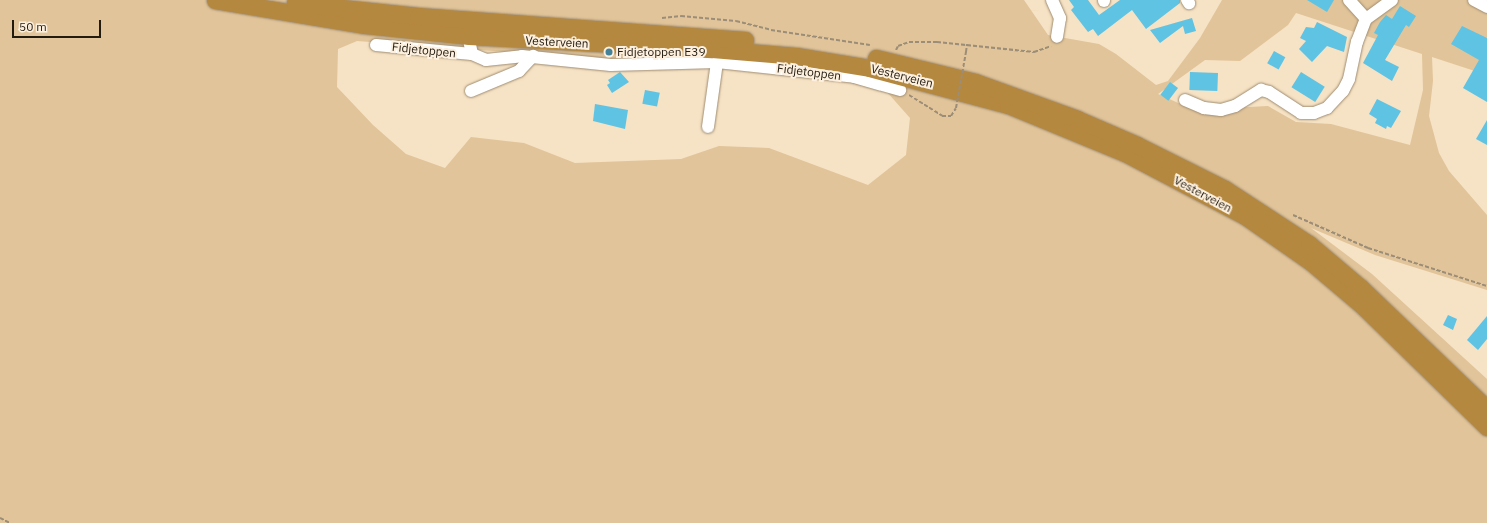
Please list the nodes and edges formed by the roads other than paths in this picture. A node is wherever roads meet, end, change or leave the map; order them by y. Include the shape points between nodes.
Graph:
1 (215, 0) edge
2 (279, 0) edge
3 (1052, 0) edge
4 (1349, 0) edge
5 (1392, 0) edge
6 (1474, 0) edge
7 (1487, 7) edge
8 (470, 19) junction
9 (1366, 19) junction
10 (469, 36) junction
11 (1057, 37) road end
12 (376, 45) dead end
13 (472, 54) junction
14 (533, 56) junction
15 (717, 62) junction
16 (900, 90) road end
17 (471, 91) dead end
18 (1185, 100) dead end
19 (708, 127) dead end
20 (1414, 338) junction
21 (1487, 395) edge
22 (1487, 409) edge
23 (1468, 410) junction
24 (1487, 427) edge
25 (1487, 435) edge

1 - 10 highway, Vesterveien via 334,21
2 - 8 highway, Vesterveien via 368,12
3 - 11 street via 1060,18
4 - 9 street
5 - 9 street
6 - 7 street
8 - 10 street, Fidjetoppen
8 - 20 highway, Vesterveien via 797,45 922,68 990,87 1084,122 1225,188 1309,244
9 - 18 street via 1357,42 1349,79 1343,91 1327,108 1314,113 1301,113 1270,92 1261,90 1235,106 1221,110 1204,108
10 - 13 street, Fidjetoppen
10 - 23 highway, Vesterveien via 796,56 869,68 1008,105 1125,153 1245,216 1311,262 1364,307
12 - 13 street, Fidjetoppen
13 - 14 street, Fidjetoppen via 486,60
14 - 15 street, Fidjetoppen via 611,65
14 - 17 street via 519,71
15 - 16 street, Fidjetoppen via 854,77
15 - 19 street
20 - 21 highway via 1446,357
20 - 22 highway, Vesterveien
23 - 24 highway, Vesterveien
23 - 25 highway via 1476,425

